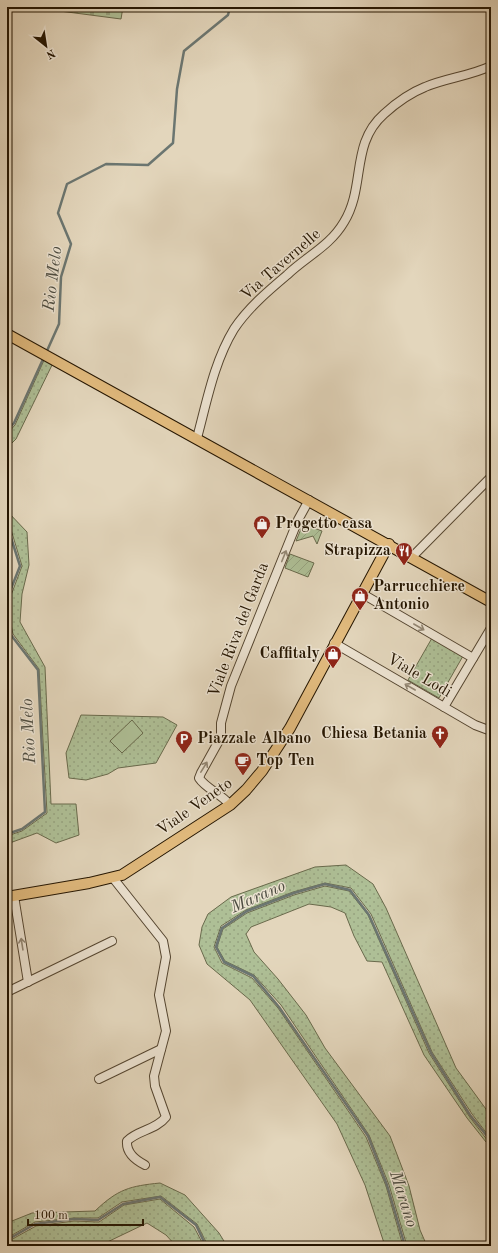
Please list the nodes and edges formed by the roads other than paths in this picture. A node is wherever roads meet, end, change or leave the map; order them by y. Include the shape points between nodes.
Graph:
1 (491, 66) edge
2 (7, 334) edge
3 (198, 438) junction
4 (491, 477) edge
5 (309, 500) junction
6 (389, 544) junction
7 (412, 557) junction
8 (361, 593) junction
9 (489, 598) edge
10 (491, 628) edge
11 (334, 643) junction
12 (473, 658) junction
13 (444, 707) junction
14 (491, 731) edge
15 (230, 805) junction
16 (113, 878) junction
17 (10, 897) edge
18 (112, 941) dead end
19 (28, 982) junction
20 (7, 992) edge
21 (162, 1049) junction
22 (99, 1079) dead end
23 (145, 1165) dead end

1 - 3 street, Via Tavernelle via 467,76 424,87 401,100 372,126 360,154 353,203 344,222 331,241 294,268 257,301 234,329 213,376
2 - 3 main road
3 - 5 main road
4 - 7 street
5 - 6 main road
15 -> 5 street, Viale Riva del Garda via 224,797 199,778 218,745 230,686 298,520
6 - 7 main road
6 - 8 main road, Viale Veneto
7 - 9 main road
8 - 11 main road, Viale Veneto
8 -> 12 street
10 - 12 street
13 -> 11 street, Viale Lodi
11 - 15 main road, Viale Veneto via 290,728 262,771
12 - 13 street
13 - 14 street, Viale Lodi
15 - 16 main road, Viale Veneto via 122,875
16 - 17 main road, Viale Veneto
16 - 21 street via 165,948 166,957 159,995 166,1031
19 -> 17 street
18 - 19 street
19 - 20 street
21 - 22 street
21 - 23 street via 154,1076 166,1117 154,1127 132,1136 126,1146 130,1154

